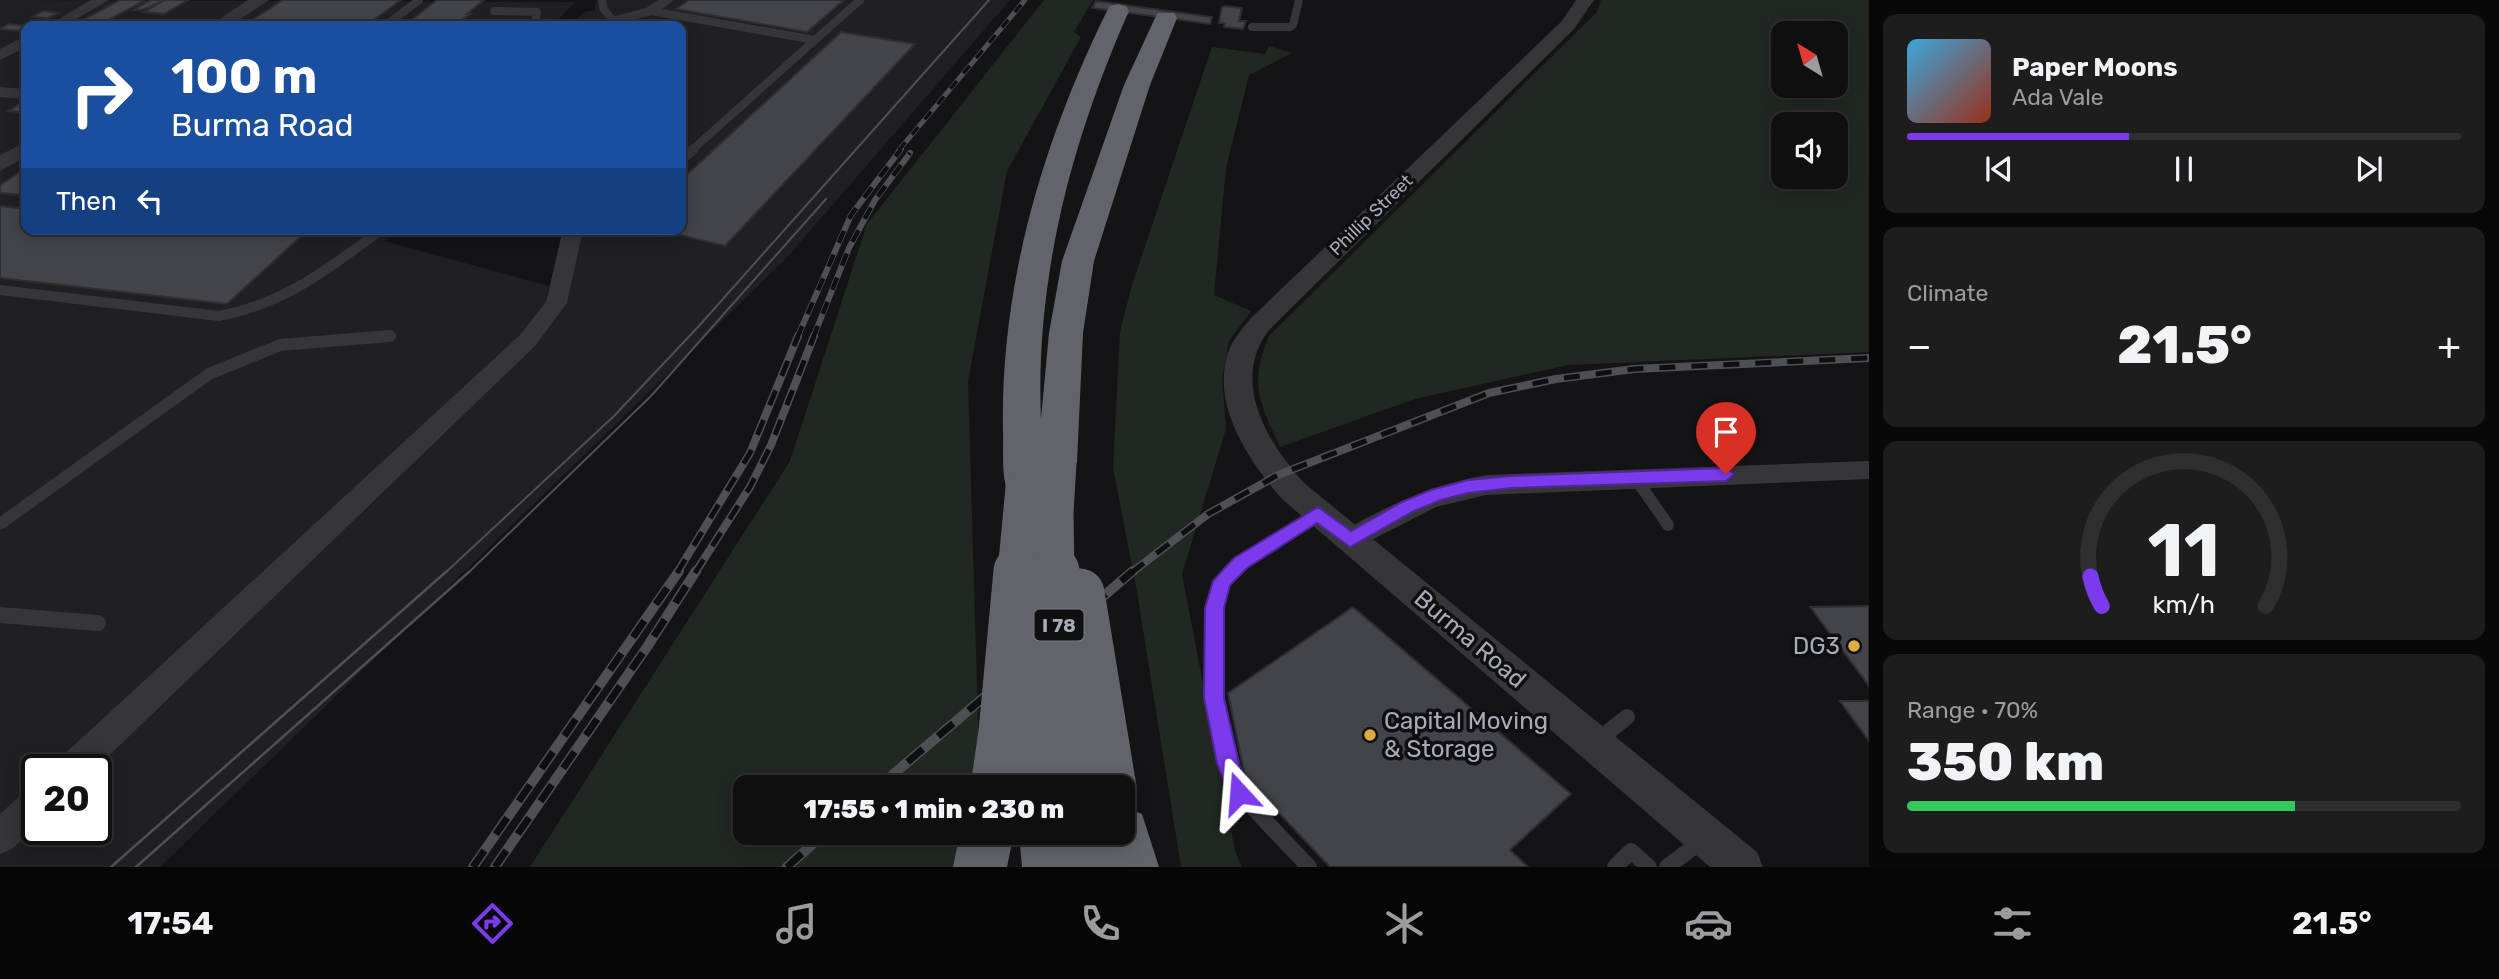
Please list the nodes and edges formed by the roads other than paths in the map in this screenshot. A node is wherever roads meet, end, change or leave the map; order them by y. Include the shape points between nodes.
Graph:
1 (102, 0) edge
2 (260, 0) edge
3 (419, 0) edge
4 (538, 0) edge
5 (602, 0) edge
6 (667, 0) edge
7 (860, 0) edge
8 (1299, 0) edge
9 (1585, 0) edge
10 (1121, 5) edge
11 (494, 10) dead end
12 (1170, 10) edge
13 (651, 11) junction
14 (525, 12) junction
15 (63, 21) edge
16 (228, 21) edge
17 (392, 21) edge
18 (535, 21) edge
19 (612, 21) edge
20 (623, 21) edge
21 (1252, 27) dead end
22 (815, 40) junction
23 (21, 44) edge
24 (0, 55) edge
25 (0, 92) edge
26 (21, 94) edge
27 (21, 151) edge
28 (686, 156) edge
29 (0, 164) edge
30 (374, 235) edge
31 (572, 235) edge
32 (0, 289) edge
33 (390, 336) dead end
34 (1267, 460) joint
35 (1869, 470) edge
36 (1052, 477) junction
37 (1636, 478) junction
38 (1318, 514) junction
39 (0, 524) edge
40 (1668, 525) dead end
41 (1350, 540) junction
42 (0, 615) edge
43 (98, 623) dead end
44 (1627, 717) dead end
45 (1595, 743) junction
46 (88, 754) edge
47 (997, 775) edge
48 (1041, 775) edge
49 (1076, 775) edge
50 (1110, 775) edge
51 (21, 817) edge
52 (0, 837) edge
53 (1707, 837) junction
54 (985, 845) edge
55 (1047, 845) edge
56 (1088, 845) edge
57 (1126, 845) edge
58 (980, 867) edge
59 (1049, 867) edge
60 (1092, 867) edge
61 (1132, 867) edge
62 (1309, 867) edge
63 (1615, 867) edge
64 (1649, 867) edge
65 (1667, 867) edge
66 (1742, 867) edge

1 - 15 street
2 - 16 street
3 - 17 lane
4 - 14 lane
5 - 19 lane
6 - 13 street
7 - 22 lane
8 - 21 lane via 1290,27
9 - 34 street, Phillip Street via 1569,25 1273,309 1248,339 1239,389 1253,435
10 - 36 highway, I 78 via 1086,79 1066,136 1037,249 1027,315 1022,394
11 - 14 lane
12 - 36 highway via 1131,103 1078,261
13 - 20 street
13 - 22 lane
14 - 18 lane via 537,12
22 - 28 lane
23 - 24 street
25 - 26 street
27 - 29 street
30 - 32 lane via 283,299 241,313 219,316
31 - 46 street via 556,303 527,341
33 - 39 lane via 280,345 208,374
34 - 38 street, Burma Road
35 - 37 street
36 - 47 highway, bridge
36 - 48 highway, I 78, bridge via 1028,599
36 - 49 highway, I 78, bridge via 1057,600
36 - 50 highway, bridge via 1080,594
37 - 40 lane
37 - 41 street via 1468,486 1408,507
38 - 41 street, Burma Road
38 - 62 lane via 1241,563 1222,581 1214,608 1214,698 1233,780 1239,793
41 - 45 street, Burma Road
42 - 43 lane
44 - 45 lane
45 - 53 street, Burma Road
51 - 52 street
53 - 65 lane
53 - 66 street, Burma Road
54 - 58 highway
55 - 59 highway
56 - 60 highway
57 - 61 highway
63 - 64 lane via 1631,851

